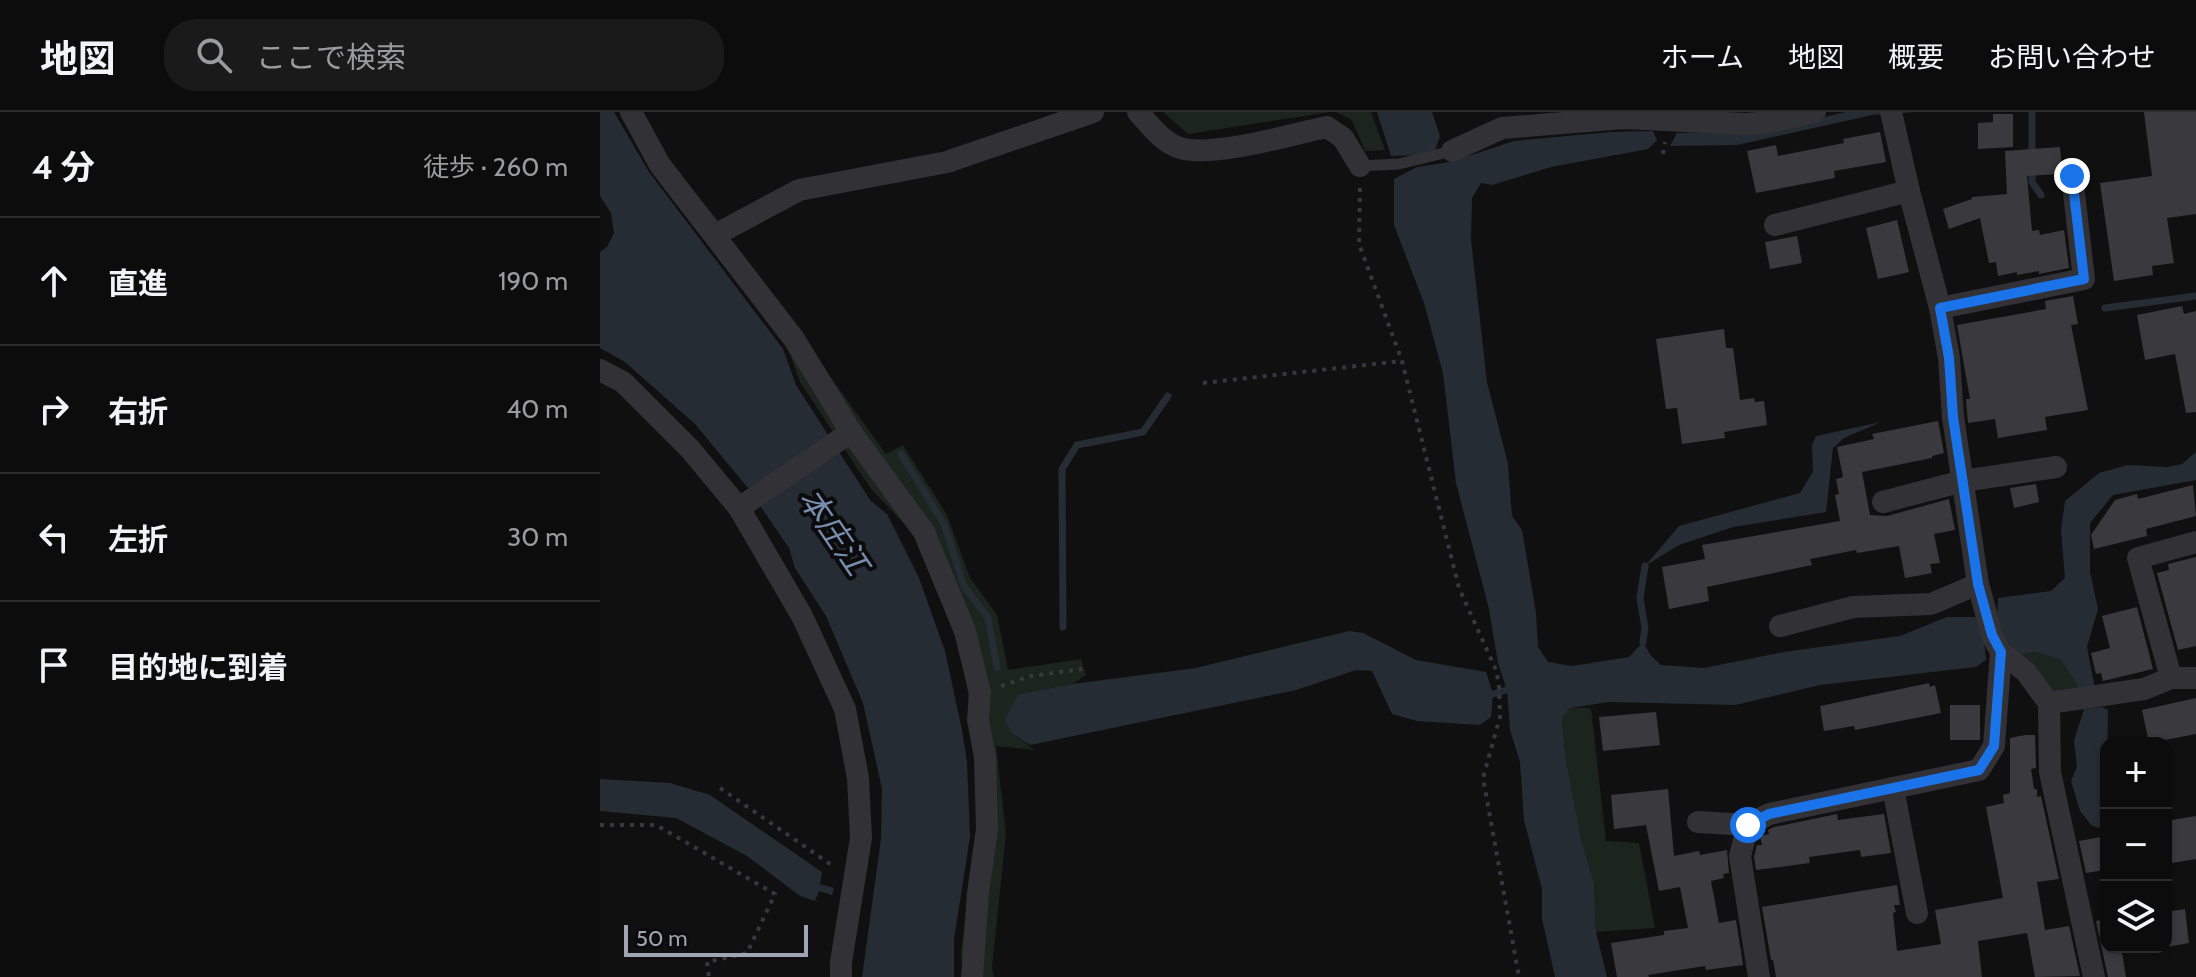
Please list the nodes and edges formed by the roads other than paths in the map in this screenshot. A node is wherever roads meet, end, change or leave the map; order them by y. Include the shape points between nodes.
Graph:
1 (631, 112) edge
2 (1093, 112) edge
3 (1138, 112) edge
4 (1815, 112) edge
5 (1624, 115) edge
6 (1892, 117) edge
7 (1501, 120) edge
8 (1443, 153) joint
9 (1360, 166) joint
10 (2072, 176) dead end
11 (1909, 191) junction
12 (1775, 225) dead end
13 (715, 235) junction
14 (1940, 308) junction
15 (600, 370) edge
16 (851, 432) junction
17 (2056, 467) dead end
18 (1963, 481) junction
19 (1883, 502) dead end
20 (739, 508) junction
21 (2196, 542) edge
22 (1978, 584) junction
23 (1780, 626) dead end
24 (1994, 636) junction
25 (2171, 678) junction
26 (2196, 678) edge
27 (2049, 703) junction
28 (1893, 788) junction
29 (1698, 822) dead end
30 (1748, 825) junction
31 (1917, 913) dead end
32 (841, 977) edge
33 (972, 977) edge
34 (1759, 977) edge
35 (2094, 977) edge

1 - 13 street via 660,165
2 - 13 street via 947,162 799,190
3 - 9 street via 1163,138 1200,150 1327,127 1343,138
4 - 5 street via 1746,124
5 - 7 street
6 - 11 street
7 - 8 street
8 - 9 lane via 1399,164
10 - 14 street via 2084,279
11 - 12 street
11 - 14 street
13 - 16 street via 794,339
14 - 18 street
15 - 20 street via 623,382
16 - 20 street
16 - 33 street via 924,532 965,631 980,693 987,829
17 - 18 street
18 - 19 street
18 - 22 street
20 - 32 street via 802,616 845,709 858,778 861,838
21 - 25 street via 2138,558
22 - 23 street via 1931,604 1853,607
22 - 24 street
24 - 27 street
24 - 28 street via 1994,746 1979,770
25 - 26 street
25 - 27 street via 2144,689
27 - 35 street via 2050,772
28 - 30 street via 1769,814
28 - 31 street
29 - 30 street
30 - 34 street via 1740,856

